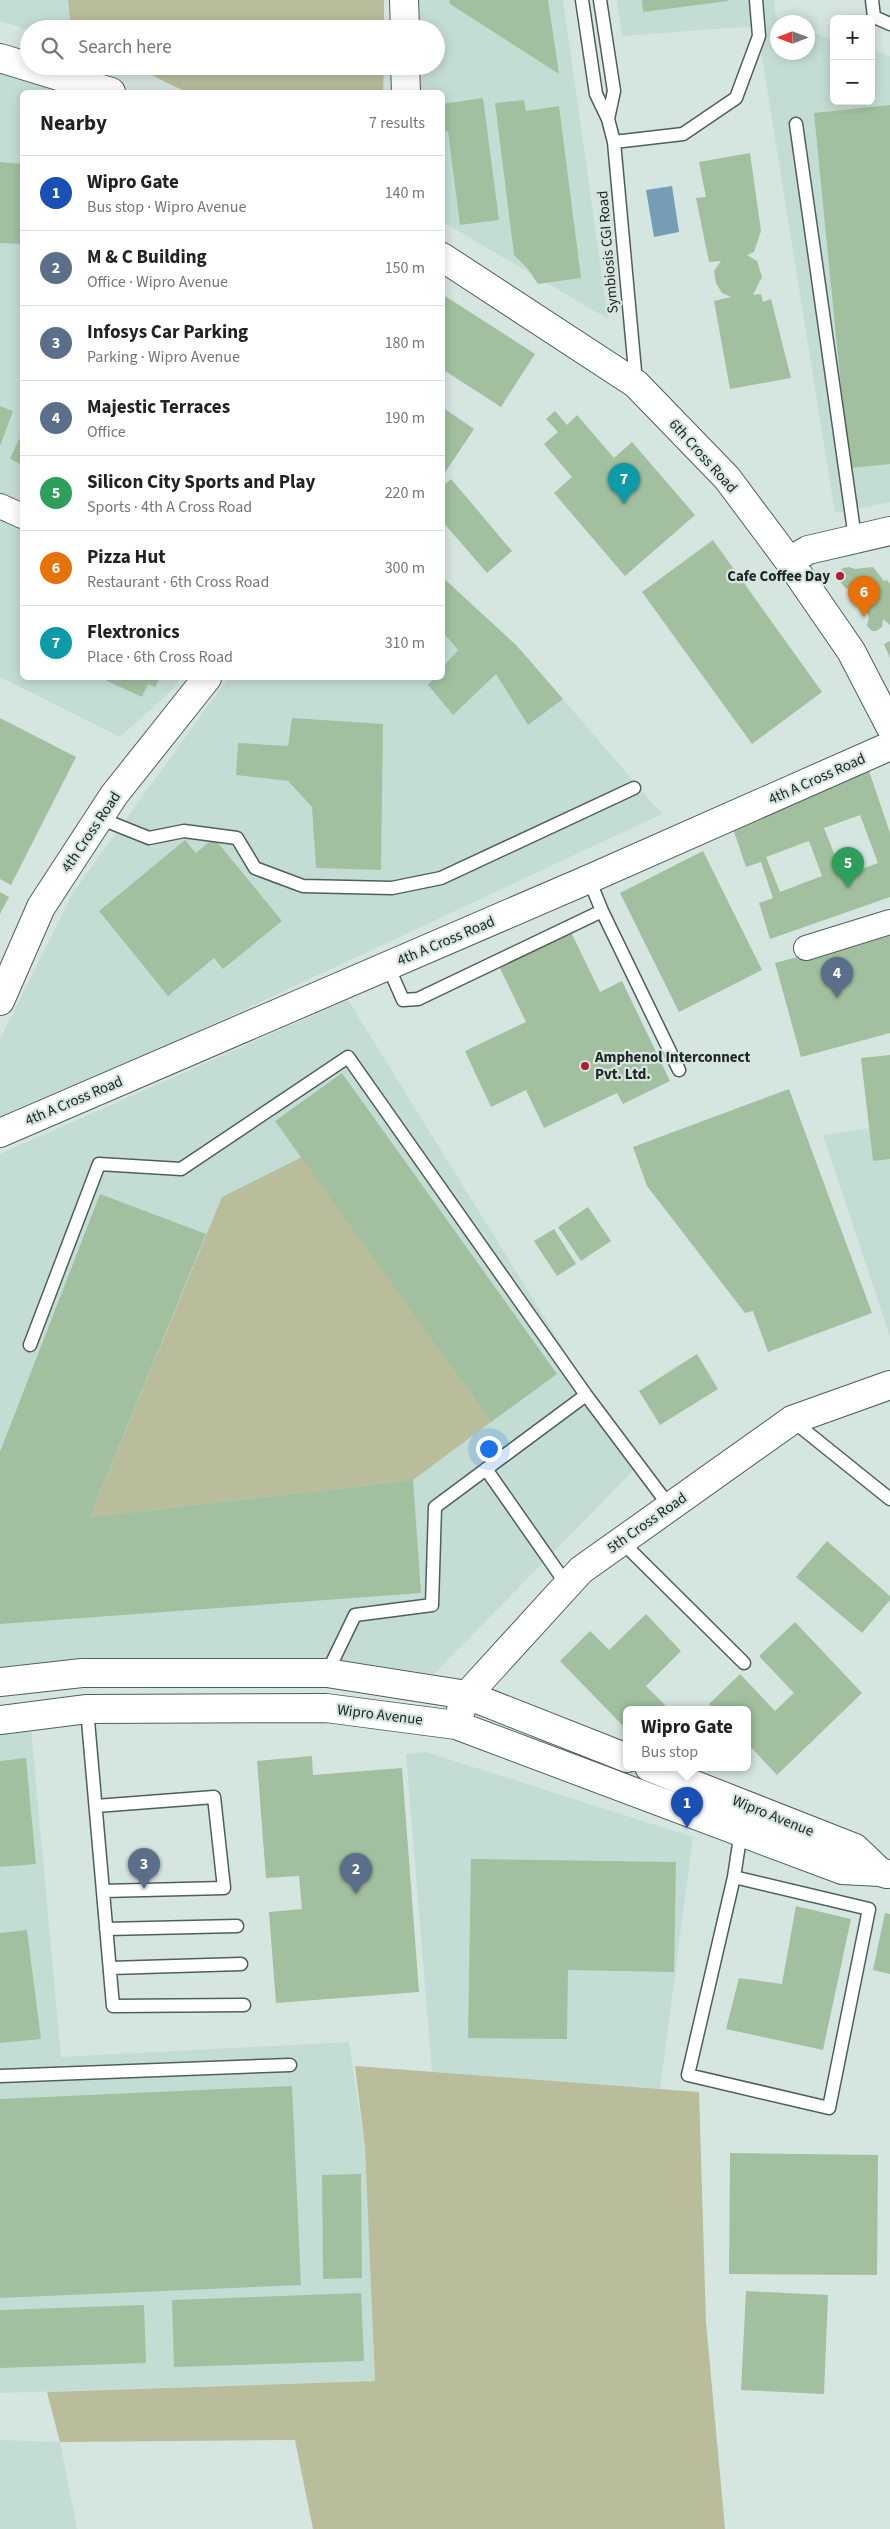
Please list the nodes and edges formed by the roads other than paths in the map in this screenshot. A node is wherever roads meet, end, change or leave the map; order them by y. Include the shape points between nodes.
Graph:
1 (404, 0) edge
2 (582, 0) edge
3 (600, 0) edge
4 (756, 0) edge
5 (872, 0) edge
6 (405, 20) edge
7 (890, 24) edge
8 (0, 58) edge
9 (20, 64) edge
10 (56, 75) edge
11 (405, 75) edge
12 (104, 90) edge
13 (406, 90) edge
14 (608, 119) junction
15 (796, 124) dead end
16 (614, 142) junction
17 (445, 259) edge
18 (636, 384) junction
19 (0, 506) edge
20 (20, 515) edge
21 (890, 531) edge
22 (855, 538) junction
23 (789, 561) junction
24 (205, 680) edge
25 (890, 726) edge
26 (890, 746) edge
27 (634, 788) dead end
28 (99, 818) junction
29 (589, 879) junction
30 (602, 911) junction
31 (890, 922) edge
32 (806, 948) dead end
33 (388, 966) junction
34 (0, 1001) edge
35 (679, 1070) dead end
36 (0, 1133) edge
37 (30, 1345) dead end
38 (890, 1385) edge
39 (586, 1395) junction
40 (792, 1420) junction
41 (486, 1469) junction
42 (890, 1499) edge
43 (670, 1507) junction
44 (621, 1541) junction
45 (567, 1585) junction
46 (744, 1663) dead end
47 (327, 1673) junction
48 (0, 1682) edge
49 (467, 1694) junction
50 (87, 1710) junction
51 (0, 1720) edge
52 (456, 1725) junction
53 (623, 1756) edge
54 (659, 1771) edge
55 (96, 1806) junction
56 (741, 1831) junction
57 (885, 1874) edge
58 (734, 1877) junction
59 (103, 1891) junction
60 (237, 1926) dead end
61 (106, 1929) junction
62 (241, 1964) dead end
63 (110, 1968) junction
64 (244, 2005) dead end
65 (290, 2065) dead end
66 (0, 2076) edge

1 - 6 street
2 - 14 lane, Symbiosis CGI Road via 596,94
3 - 14 lane, Symbiosis CGI Road via 614,91
4 - 16 lane via 758,36 736,98 683,134
5 - 7 lane via 874,17
8 - 9 street
10 - 12 street
11 - 13 street
14 - 16 lane, Symbiosis CGI Road
15 - 22 lane
16 - 18 lane, Symbiosis CGI Road
17 - 18 street, 6th Cross Road
18 - 23 street, 6th Cross Road via 727,478
19 - 20 street
21 - 22 street
22 - 23 street via 808,550
23 - 25 street, 6th Cross Road via 851,651
24 - 28 street, 4th Cross Road
26 - 29 street, 4th A Cross Road
27 - 28 lane via 441,878 392,888 303,886 255,868 237,838 184,832 149,838
28 - 34 street, 4th Cross Road via 40,907
29 - 30 lane
29 - 33 street, 4th A Cross Road
30 - 33 lane via 418,999 403,1000
30 - 35 lane
31 - 32 street
33 - 36 street, 4th A Cross Road
37 - 39 lane via 99,1164 181,1168 348,1057
38 - 40 street, 5th Cross Road
39 - 41 lane
39 - 43 lane
40 - 42 lane
40 - 43 street, 5th Cross Road
41 - 45 lane
41 - 47 lane via 435,1507 432,1605 354,1615
43 - 44 street, 5th Cross Road
44 - 45 street, 5th Cross Road via 581,1570
44 - 46 lane
45 - 49 street, 5th Cross Road
47 - 48 street via 82,1673
47 - 49 street
49 - 52 street, 5th Cross Road
49 - 53 street
50 - 51 street, Wipro Avenue
50 - 52 street, Wipro Avenue via 326,1708
50 - 55 lane
52 - 56 street, Wipro Avenue
54 - 57 street, Wipro Avenue via 855,1848
55 - 59 lane
55 - 59 lane via 214,1797 224,1888
56 - 57 street, Wipro Avenue via 842,1870
56 - 58 lane
58 - 58 lane via 688,2075 829,2108 869,1909
59 - 61 lane
60 - 61 lane
61 - 63 lane
62 - 63 lane
63 - 64 lane via 112,2006
65 - 66 lane

